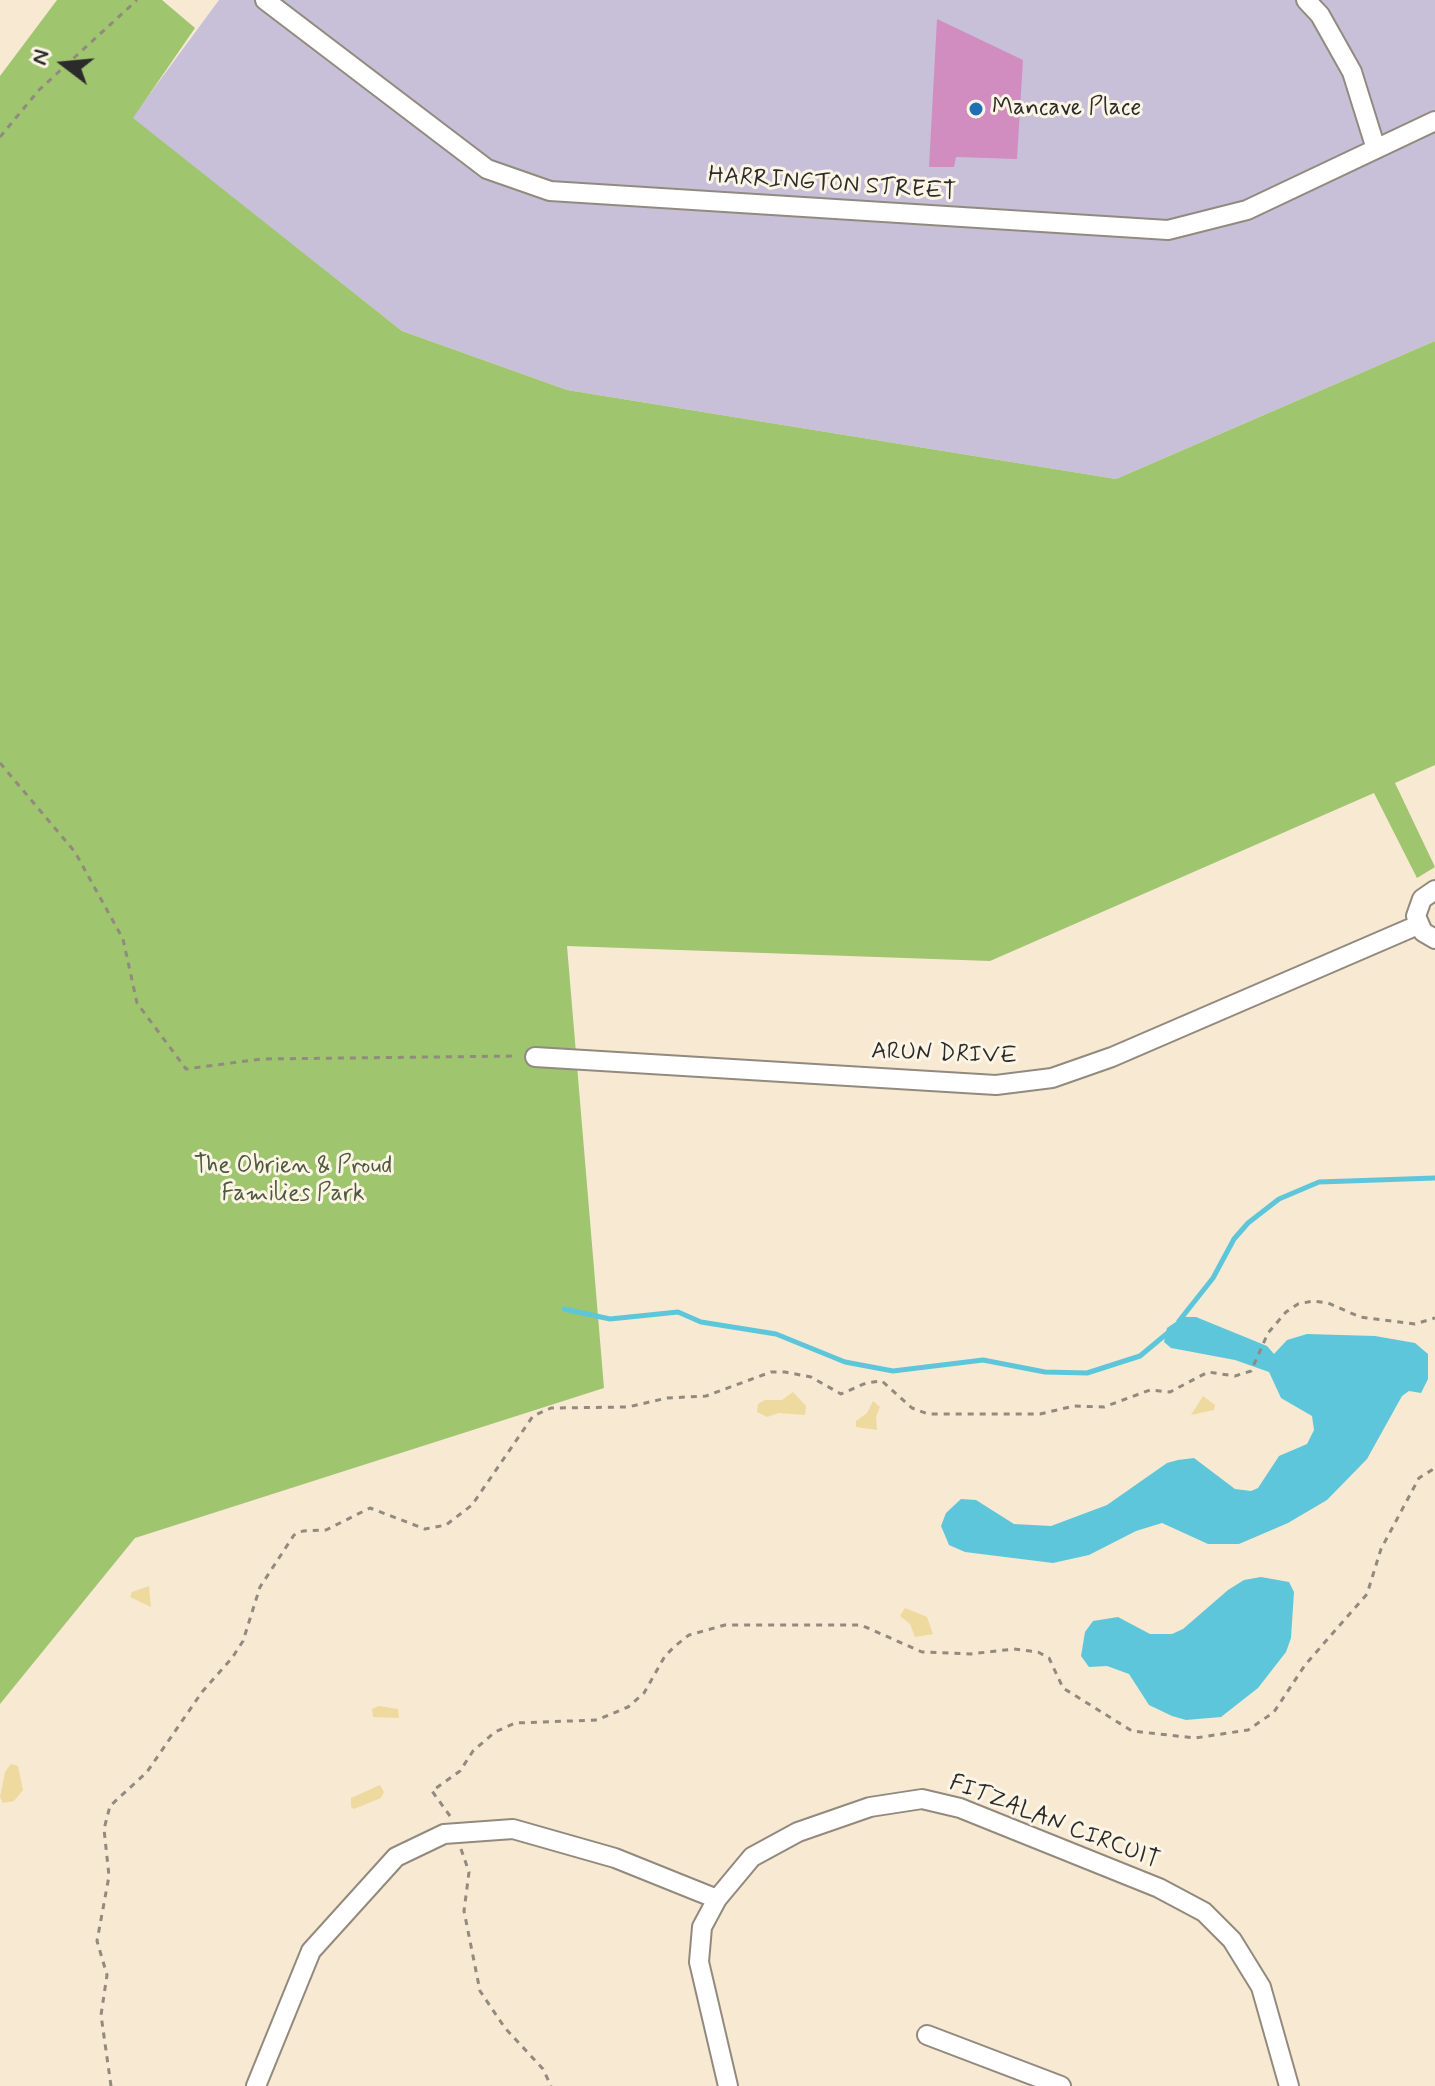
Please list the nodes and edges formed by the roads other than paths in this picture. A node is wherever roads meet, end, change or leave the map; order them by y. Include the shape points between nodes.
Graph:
1 (265, 0) edge
2 (1306, 0) edge
3 (1435, 121) edge
4 (1376, 149) junction
5 (1435, 890) edge
6 (1418, 925) junction
7 (1435, 939) edge
8 (535, 1057) road end
9 (717, 1899) junction
10 (927, 2035) dead end
11 (256, 2086) edge
12 (728, 2086) edge
13 (1061, 2086) edge
14 (1289, 2086) edge

1 - 4 street, HARRINGTON STREET via 487,169 550,191 1168,230 1247,210
2 - 4 street via 1352,72
3 - 4 street, HARRINGTON STREET
5 - 6 street via 1417,907
6 - 7 street
6 - 8 street, ARUN DRIVE via 1052,1078 996,1085
9 - 11 street via 615,1858 513,1829 444,1834 396,1857 311,1951
9 - 12 street, FITZALAN CIRCUIT via 702,1927 699,1962
9 - 14 street, FITZALAN CIRCUIT via 752,1857 798,1832 870,1807 922,1799 960,1808 1159,1888 1204,1912 1232,1940 1261,1987
10 - 13 street

